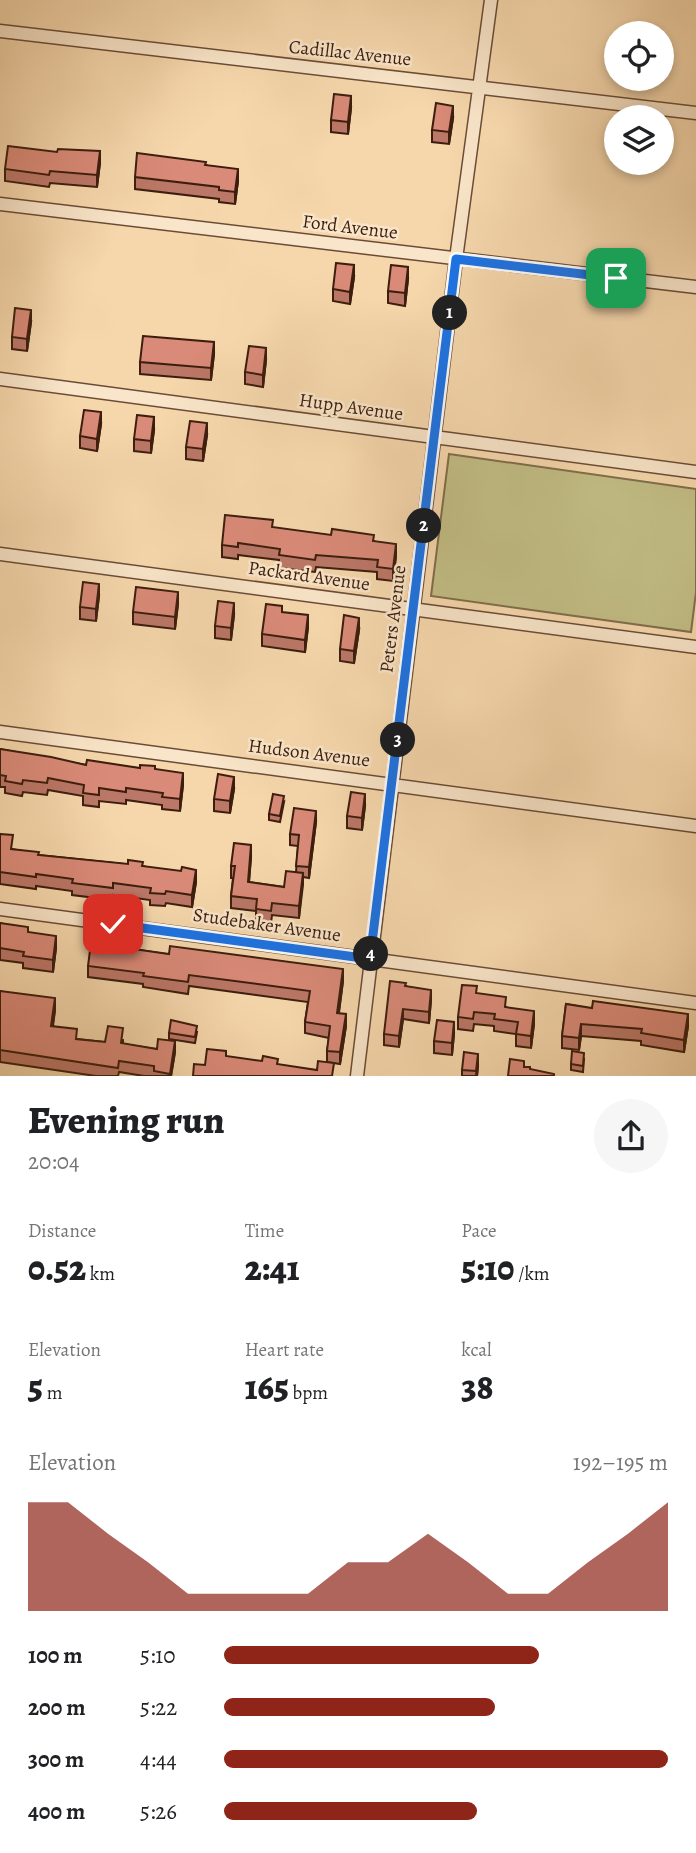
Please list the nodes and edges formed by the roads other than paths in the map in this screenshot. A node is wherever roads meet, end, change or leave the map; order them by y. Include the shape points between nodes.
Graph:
1 (491, 0) edge
2 (0, 31) edge
3 (480, 88) junction
4 (696, 113) edge
5 (0, 204) edge
6 (456, 259) junction
7 (696, 287) edge
8 (0, 379) edge
9 (436, 438) junction
10 (696, 472) edge
11 (0, 554) edge
12 (413, 610) junction
13 (696, 647) edge
14 (0, 732) edge
15 (393, 784) junction
16 (696, 826) edge
17 (0, 909) edge
18 (370, 959) junction
19 (696, 1003) edge
20 (357, 1076) edge

1 - 3 street, Peters Avenue
2 - 3 street, Cadillac Avenue
3 - 4 street, Cadillac Avenue
3 - 6 street, Peters Avenue
5 - 6 street, Ford Avenue
6 - 7 street, Ford Avenue
6 - 9 street, Peters Avenue
8 - 9 street, Hupp Avenue
9 - 10 street, Hupp Avenue
9 - 12 street, Peters Avenue
11 - 12 street, Packard Avenue
12 - 13 street, Packard Avenue
12 - 15 street, Peters Avenue
14 - 15 street, Hudson Avenue
15 - 16 street, Hudson Avenue
15 - 18 street, Peters Avenue
17 - 18 street, Studebaker Avenue
18 - 19 street, Studebaker Avenue
18 - 20 street, Peters Avenue

